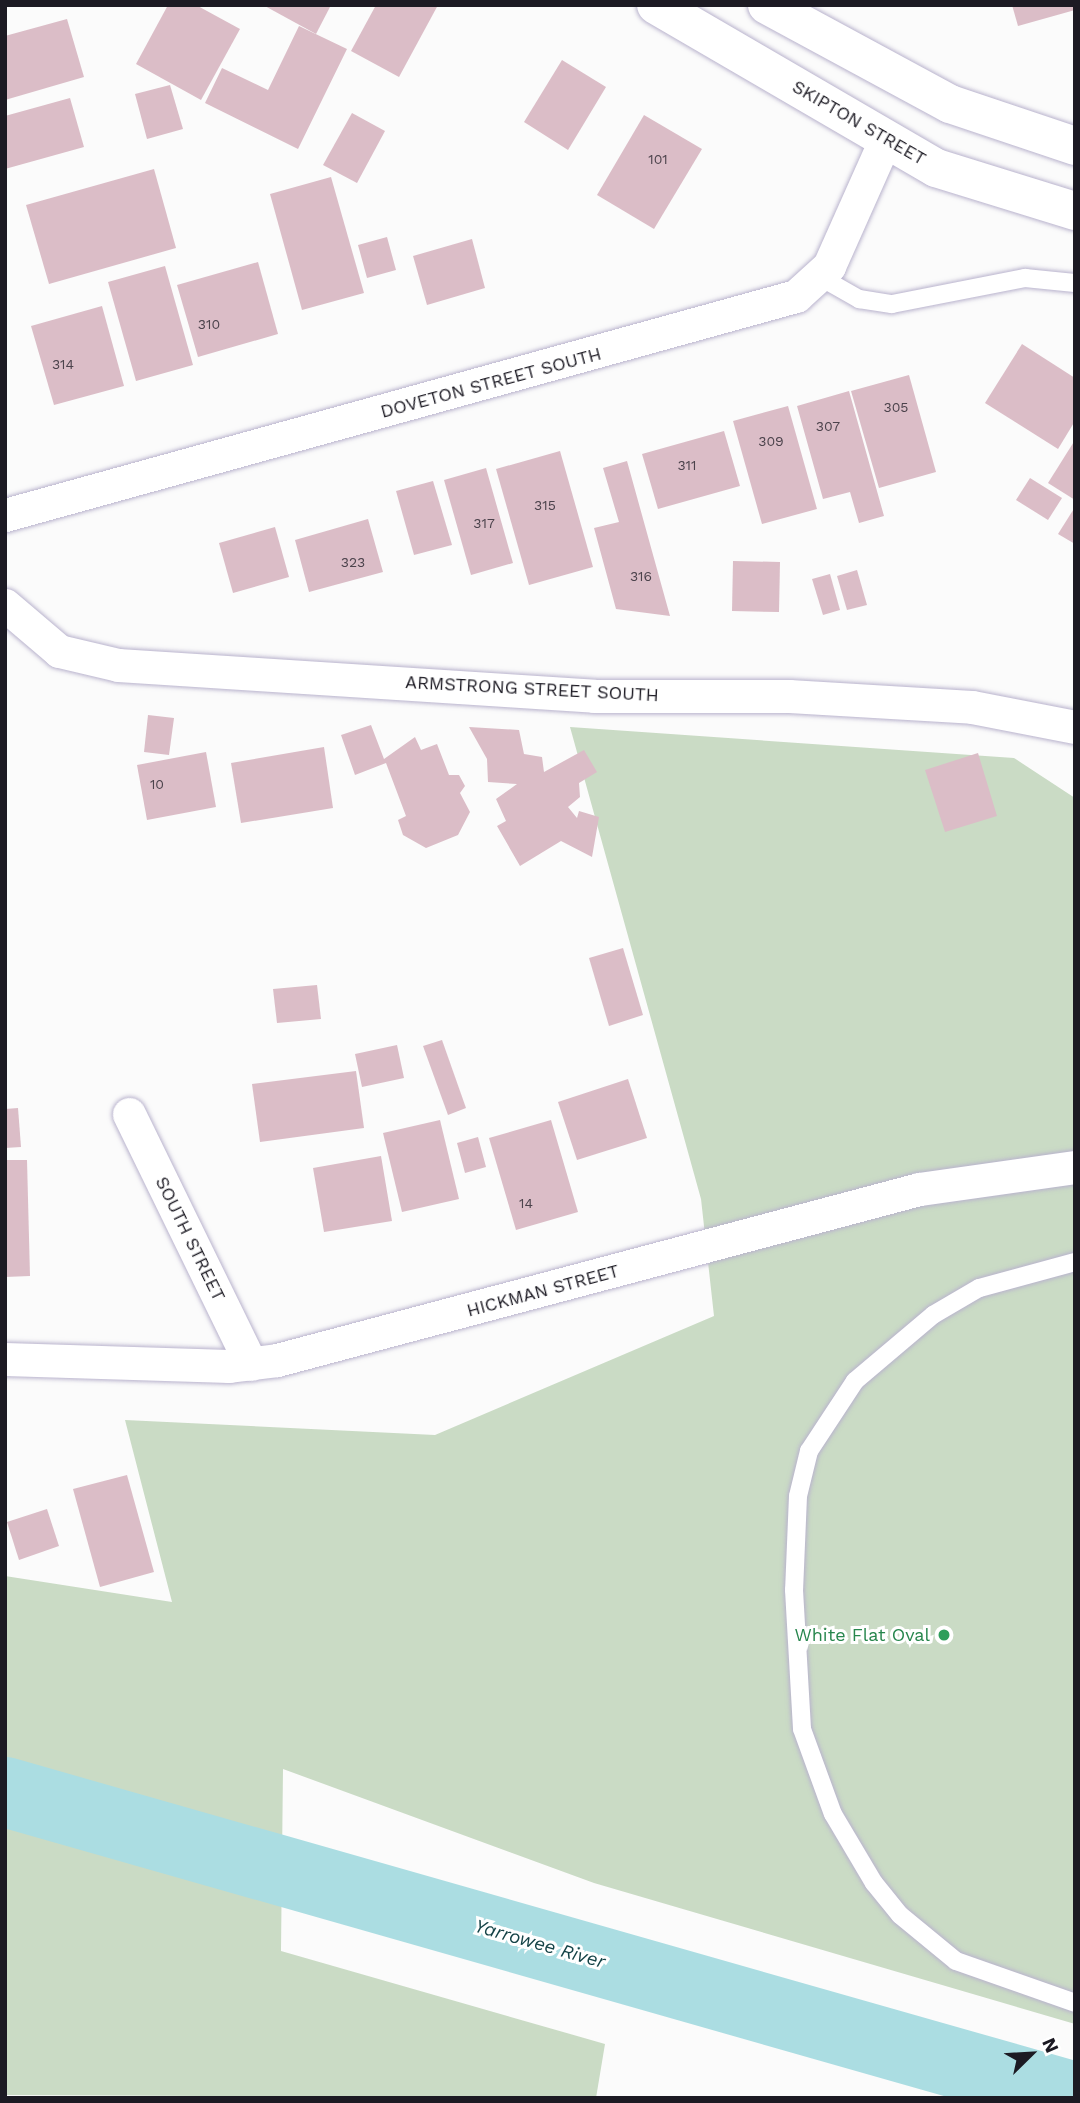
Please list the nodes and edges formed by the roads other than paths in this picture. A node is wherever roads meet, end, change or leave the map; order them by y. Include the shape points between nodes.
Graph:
1 (656, 5) edge
2 (767, 5) edge
3 (886, 138) junction
4 (1075, 146) edge
5 (1075, 211) edge
6 (822, 278) junction
7 (1075, 283) edge
8 (5, 515) edge
9 (5, 606) edge
10 (1075, 727) edge
11 (129, 1114) dead end
12 (1075, 1167) edge
13 (1075, 1262) edge
14 (5, 1359) edge
15 (251, 1364) junction
16 (1075, 2003) edge

1 - 3 highway, SKIPTON STREET
2 - 4 highway via 950,104
3 - 5 highway, SKIPTON STREET via 966,181
3 - 6 street
6 - 7 lane via 859,299 892,304 1025,278
6 - 8 street, DOVETON STREET SOUTH via 767,307
9 - 10 street, ARMSTRONG STREET SOUTH via 60,651 118,665 594,696 789,696 972,707
11 - 15 street, SOUTH STREET
12 - 15 street, HICKMAN STREET via 919,1189 401,1330
13 - 16 lane via 979,1288 933,1315 855,1381 809,1451 798,1496 794,1590 802,1729 833,1814 874,1883 900,1915 956,1961
14 - 15 street, HICKMAN STREET

